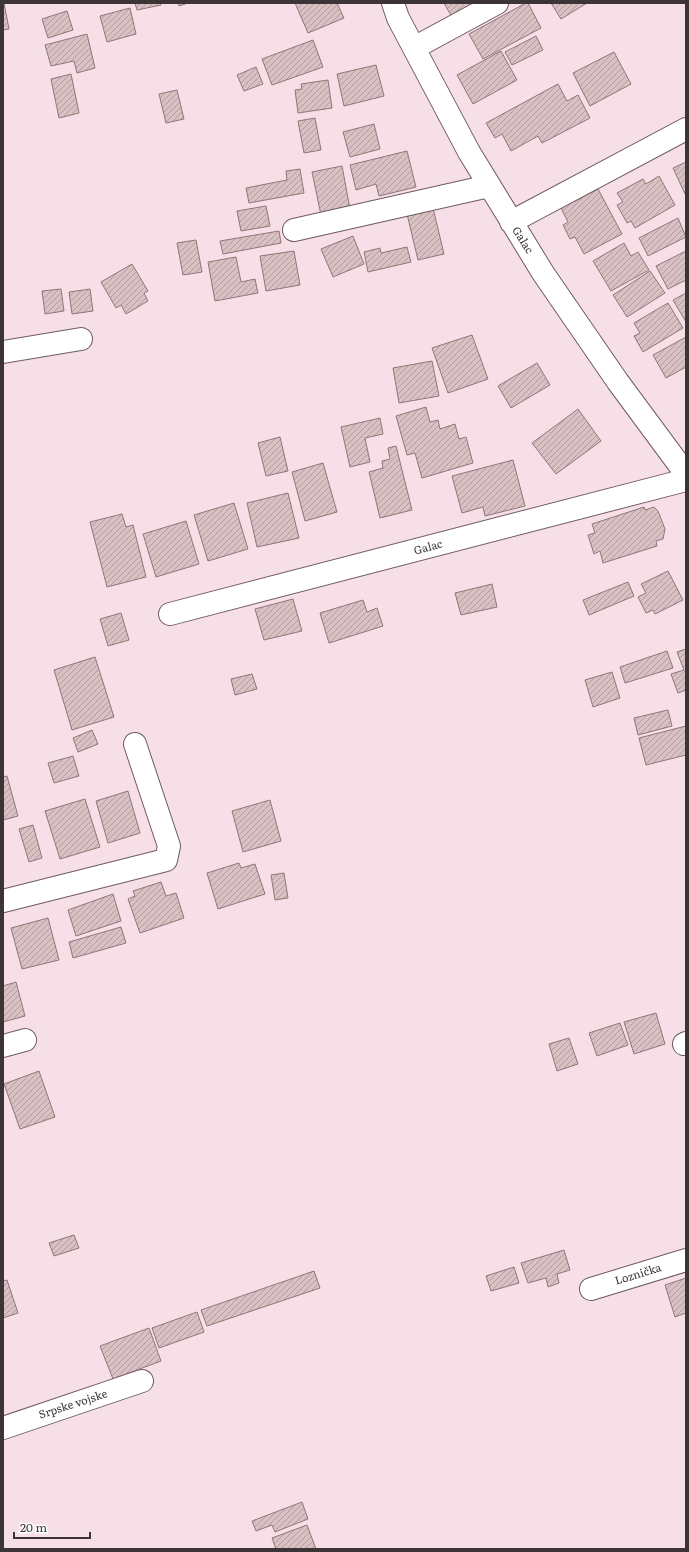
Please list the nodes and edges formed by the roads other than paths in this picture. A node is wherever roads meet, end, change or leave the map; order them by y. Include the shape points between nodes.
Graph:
1 (393, 3) edge
2 (497, 3) edge
3 (414, 48) junction
4 (686, 129) edge
5 (489, 186) junction
6 (512, 222) junction
7 (294, 230) dead end
8 (81, 339) dead end
9 (3, 352) edge
10 (686, 474) edge
11 (686, 480) edge
12 (170, 614) dead end
13 (135, 744) dead end
14 (3, 901) edge
15 (25, 1040) dead end
16 (3, 1046) edge
17 (686, 1260) edge
18 (591, 1289) dead end
19 (142, 1381) dead end
20 (3, 1428) edge

1 - 3 street, Galac
2 - 3 street
3 - 5 street, Galac
4 - 6 street, Galac
5 - 6 street, Galac
5 - 7 street
6 - 10 street, Galac via 543,273 614,376
8 - 9 street
11 - 12 street, Galac
13 - 14 street via 169,846 166,860
15 - 16 street
17 - 18 street, Loznička
19 - 20 street, Srpske vojske

